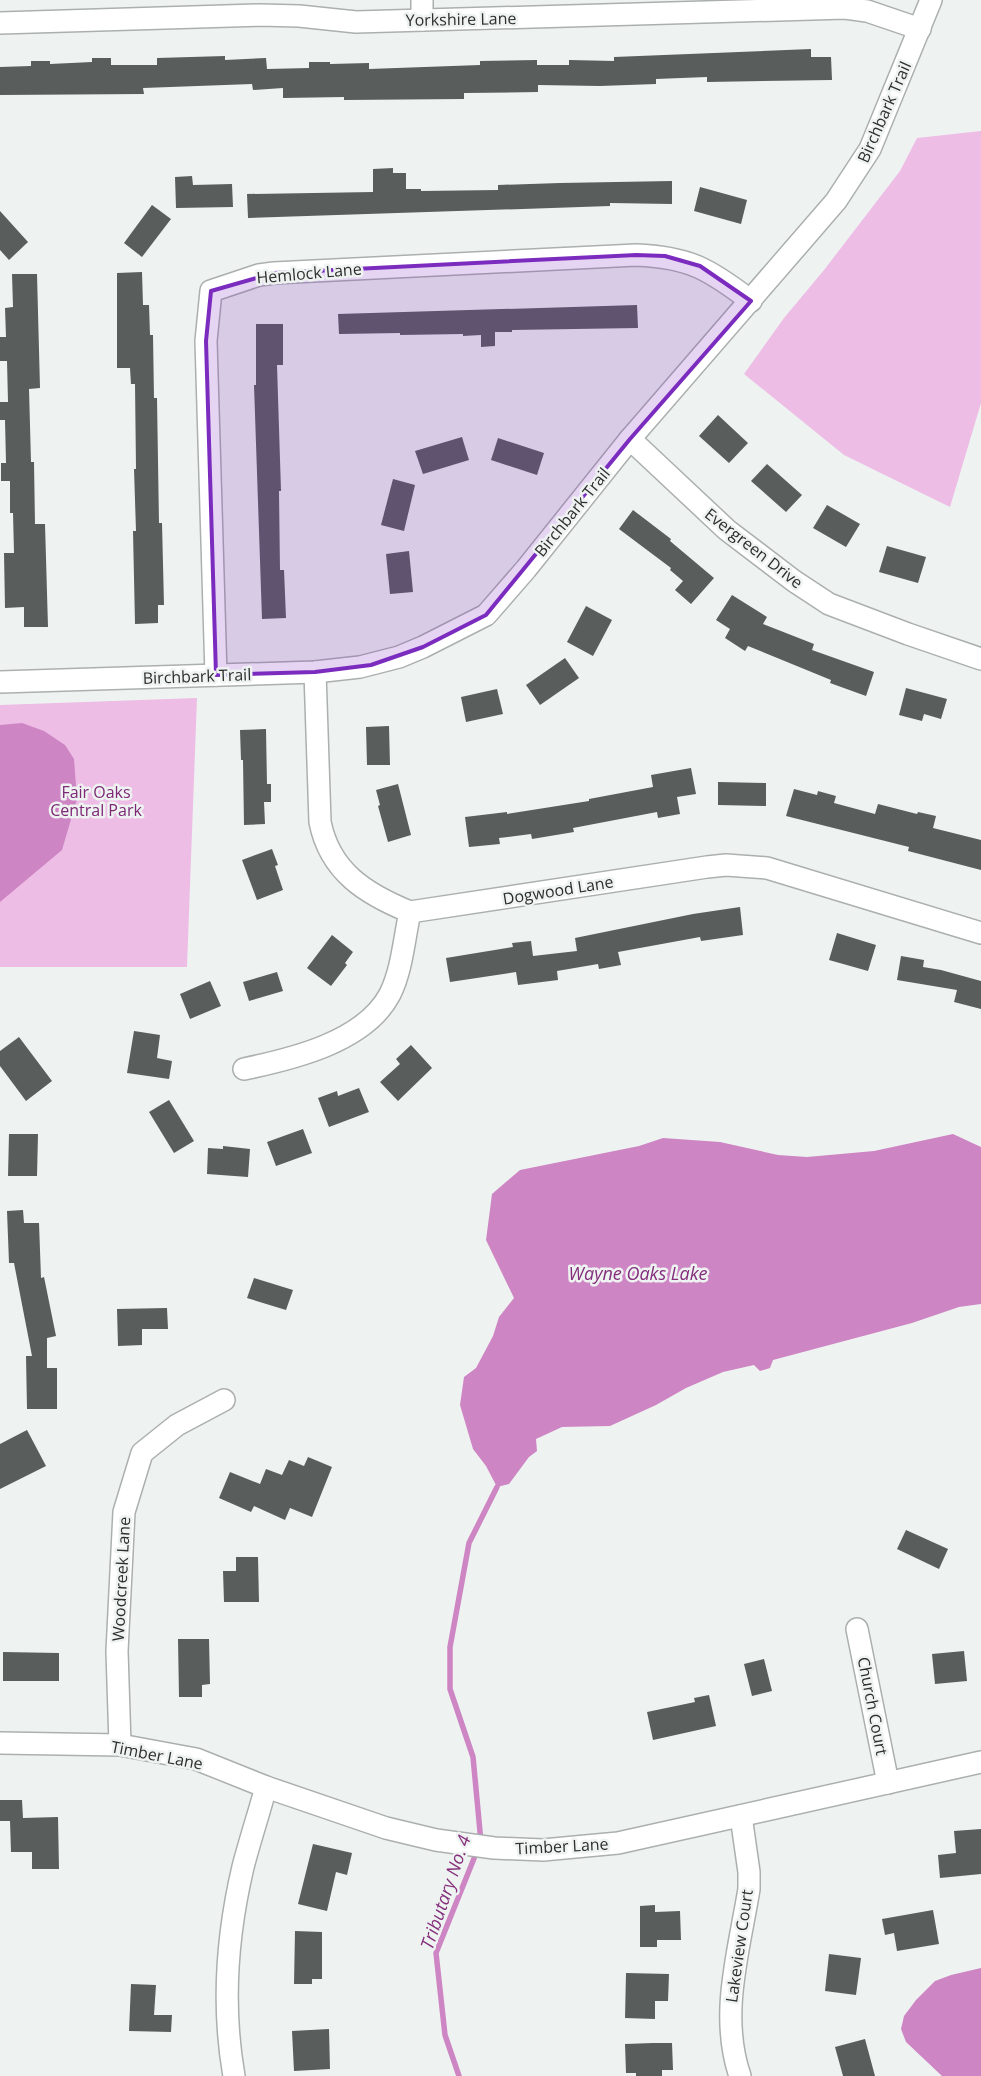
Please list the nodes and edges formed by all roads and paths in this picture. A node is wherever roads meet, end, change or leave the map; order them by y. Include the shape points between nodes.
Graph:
1 (931, 0) edge
2 (707, 6) edge
3 (652, 7) edge
4 (422, 10) edge
5 (0, 23) edge
6 (920, 29) junction
7 (751, 301) junction
8 (630, 439) junction
9 (981, 659) edge
10 (316, 672) junction
11 (216, 676) junction
12 (0, 682) edge
13 (410, 912) junction
14 (981, 933) edge
15 (244, 1069) dead end
16 (224, 1400) dead end
17 (857, 1629) dead end
18 (0, 1743) edge
19 (120, 1745) junction
20 (981, 1762) edge
21 (888, 1783) junction
22 (266, 1786) junction
23 (741, 1816) junction
24 (234, 2076) edge
25 (740, 2076) edge

1 - 6 street, Birchbark Trail
2 - 3 street, Yorkshire Lane
2 - 6 street, Yorkshire Lane via 845,8 868,11
3 - 4 street, Yorkshire Lane
4 - 5 street, Yorkshire Lane via 356,22 260,15
6 - 7 street, Birchbark Trail via 862,164 836,201
7 - 8 street, Birchbark Trail
7 - 11 street, Hemlock Lane via 700,266 665,256 636,255 274,273 211,291 206,341
8 - 9 street, Evergreen Drive via 727,530 829,604
8 - 10 street, Birchbark Trail via 486,615 399,657 366,666
10 - 11 street, Birchbark Trail
10 - 13 street via 323,835 343,872 386,902
11 - 12 street, Birchbark Trail
13 - 14 street, Dogwood Lane via 707,867 750,866 767,868
13 - 15 street via 395,982 389,996 366,1022 339,1040 279,1062
16 - 19 street, Woodcreek Lane via 177,1425 142,1453 124,1512 117,1651
17 - 21 street, Church Court
18 - 19 street, Timber Lane
19 - 22 street, Timber Lane via 196,1759
20 - 21 street, Timber Lane
21 - 23 street, Timber Lane
22 - 23 street, Timber Lane via 386,1828 436,1840 543,1850 602,1845
22 - 24 street via 235,1906 230,1951 229,2025
23 - 25 street, Lakeview Court via 749,1889 729,2020 734,2060

